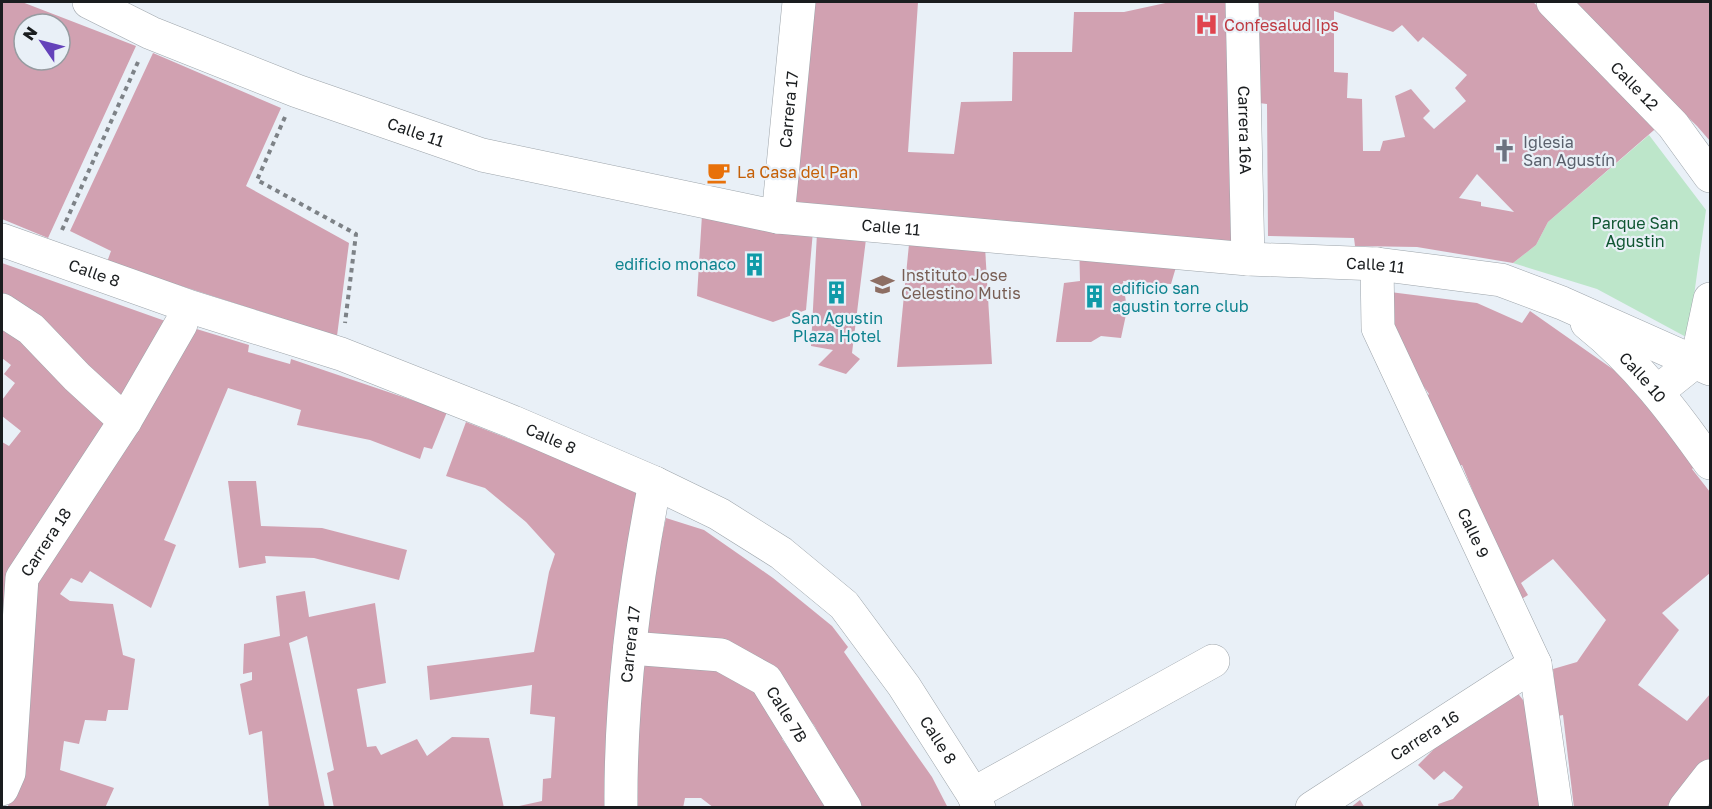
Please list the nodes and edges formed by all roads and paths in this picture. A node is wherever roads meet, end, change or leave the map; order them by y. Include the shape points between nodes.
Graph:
1 (89, 2) edge
2 (799, 2) edge
3 (1242, 2) edge
4 (1552, 2) edge
5 (151, 33) junction
6 (297, 91) junction
7 (1710, 176) edge
8 (778, 217) junction
9 (2, 240) edge
10 (50, 258) junction
11 (1248, 258) junction
12 (1377, 264) junction
13 (1710, 299) edge
14 (1562, 303) junction
15 (2, 310) edge
16 (181, 324) dead end
17 (341, 354) junction
18 (1704, 364) edge
19 (1657, 392) junction
20 (125, 421) junction
21 (1710, 463) edge
22 (656, 483) junction
23 (630, 648) junction
24 (1213, 661) dead end
25 (1535, 663) junction
26 (1710, 776) edge
27 (2, 789) edge
28 (976, 801) edge
29 (621, 807) edge
30 (845, 807) edge
31 (1312, 807) edge
32 (1556, 807) edge
33 (1684, 807) edge

1 - 5 street, Calle 11
2 - 8 street, Carrera 17
3 - 11 street, Carrera 16A
4 - 7 street, Calle 12 via 1673,125
5 - 6 street, Calle 11
5 - 10 path
6 - 8 street, Calle 11 via 482,155
6 - 17 path via 257,180 356,234
8 - 11 street, Calle 11
9 - 10 street, Calle 8
10 - 17 street, Calle 8
11 - 12 street, Calle 11
12 - 14 street, Calle 11 via 1501,280
12 - 25 street, Calle 9 via 1378,328
13 - 18 street
14 - 18 street, Calle 11
14 - 19 street, Calle 10 via 1608,340
15 - 20 street via 31,329
16 - 20 street, Carrera 18
17 - 22 street, Calle 8
18 - 19 street
19 - 21 street, Calle 10
20 - 27 street, Carrera 18 via 22,578 9,773
22 - 23 street, Carrera 17 via 639,565
22 - 28 street, Calle 8 via 719,514 780,553 844,605 904,686
23 - 29 street, Carrera 17 via 620,736
23 - 30 street, Calle 7B via 721,655 766,680
24 - 28 street
25 - 31 street, Carrera 16
25 - 32 street, Calle 9
26 - 33 street

